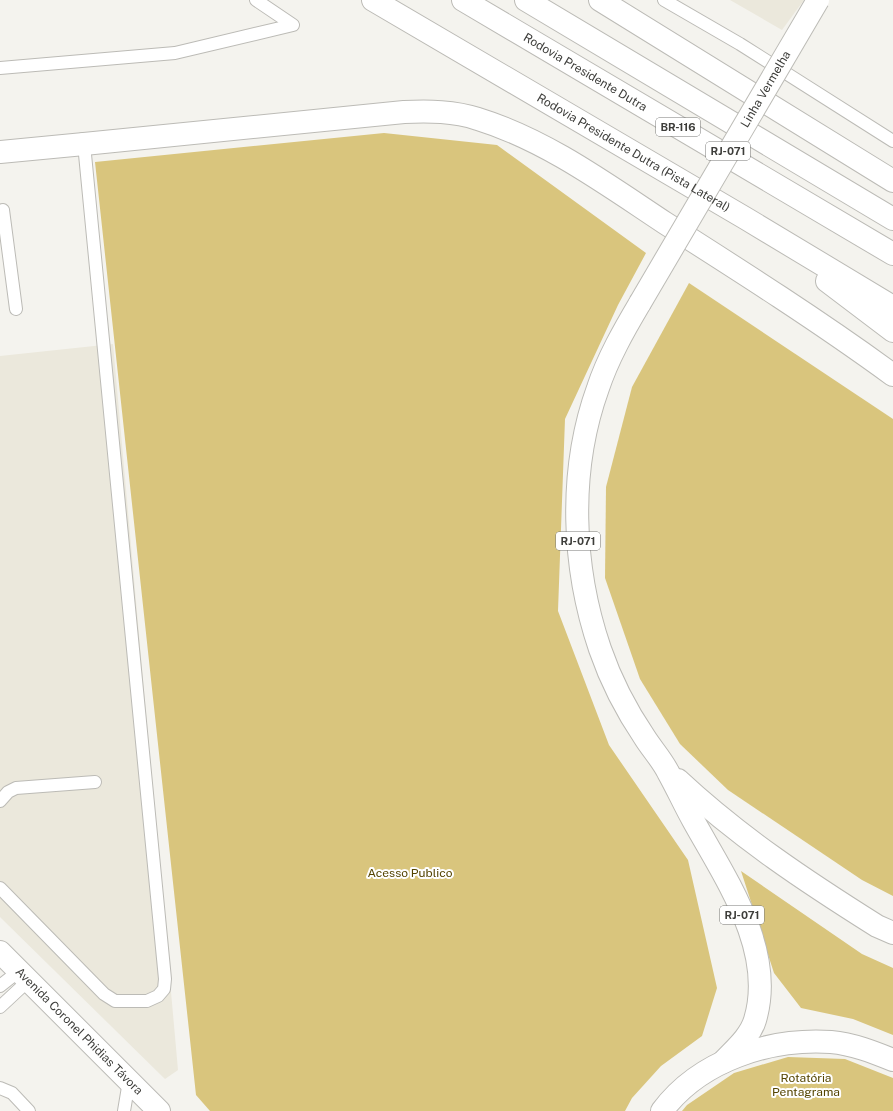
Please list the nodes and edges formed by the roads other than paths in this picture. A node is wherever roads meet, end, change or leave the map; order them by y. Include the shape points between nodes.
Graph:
1 (256, 0) edge
2 (373, 0) edge
3 (463, 0) edge
4 (526, 0) edge
5 (600, 0) edge
6 (664, 0) edge
7 (818, 0) edge
8 (0, 68) edge
9 (893, 141) edge
10 (84, 144) junction
11 (0, 152) edge
12 (893, 181) edge
13 (0, 211) edge
14 (745, 218) junction
15 (893, 219) edge
16 (893, 254) edge
17 (893, 307) edge
18 (16, 309) dead end
19 (893, 331) edge
20 (893, 375) edge
21 (668, 770) junction
22 (95, 782) dead end
23 (0, 801) edge
24 (0, 888) edge
25 (893, 933) edge
26 (0, 952) edge
27 (24, 976) junction
28 (0, 986) edge
29 (0, 1007) edge
30 (893, 1060) edge
31 (723, 1062) junction
32 (129, 1081) junction
33 (0, 1088) edge
34 (29, 1111) edge
35 (124, 1111) edge
36 (159, 1111) edge
37 (662, 1111) edge

1 - 8 lane via 294,25 175,53
2 - 14 main road, Rodovia Presidente Dutra (Pista Lateral)
3 - 16 main road, Rodovia Presidente Dutra / BR-116
4 - 15 main road, BR-116
5 - 12 main road
6 - 9 lane via 740,44
7 - 21 main road, Linha Vermelha / RJ-071, bridge via 640,303 611,357 590,415 579,475 578,545 587,604 607,668 629,712
10 - 11 main road
10 - 20 main road via 404,112 455,113 477,118 525,138 584,170 774,293
10 - 24 lane via 164,989 158,996 147,1001 115,1001 104,994
13 - 18 lane via 3,210
14 - 17 main road, Rodovia Presidente Dutra (Pista Lateral)
14 - 19 main road
21 - 25 main road, RJ-071 via 705,805 787,868 877,926
21 - 31 main road, RJ-071 via 690,816 736,898 758,964 761,985 755,1022 747,1036
22 - 23 lane via 16,788
26 - 27 main road, Avenida Coronel Phidias Távora
27 - 28 lane
27 - 29 lane
27 - 32 main road, Avenida Coronel Phidias Távora
30 - 31 main road via 869,1050 832,1042 795,1042 758,1049
31 - 37 main road via 692,1082
32 - 35 lane
32 - 36 main road, Avenida Coronel Phidias Távora
33 - 34 lane via 12,1093

